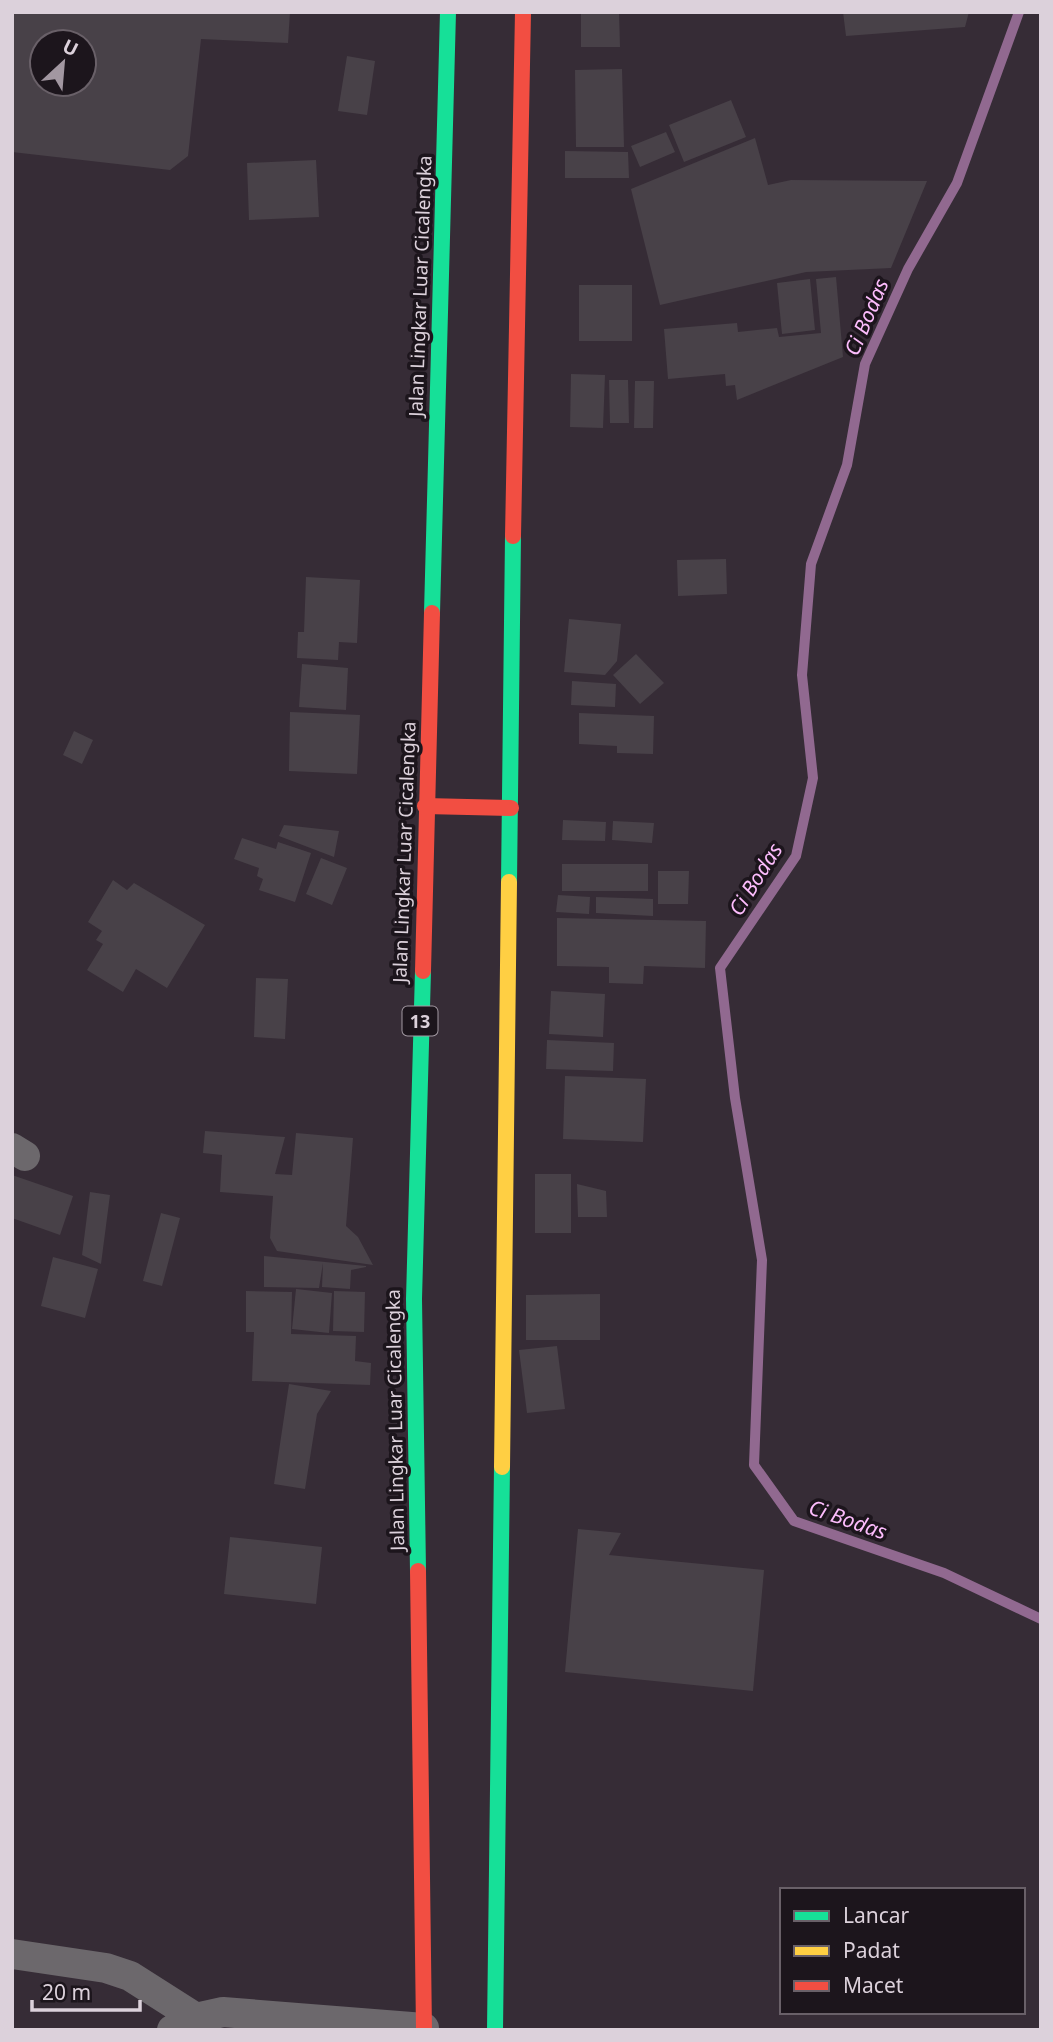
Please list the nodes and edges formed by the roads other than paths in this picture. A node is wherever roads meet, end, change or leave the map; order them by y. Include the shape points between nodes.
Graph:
1 (448, 12) edge
2 (523, 12) edge
3 (425, 806) junction
4 (511, 808) junction
5 (12, 1955) edge
6 (184, 2024) edge
7 (424, 2029) edge
8 (495, 2030) edge

1 - 3 highway, Jalan Lingkar Luar Cicalengka / 13
2 - 4 highway
3 - 4 highway
3 - 7 highway, Jalan Lingkar Luar Cicalengka / 13 via 414,1299
4 - 8 highway
5 - 6 street via 106,1968 130,1976
6 - 7 street via 223,2012

